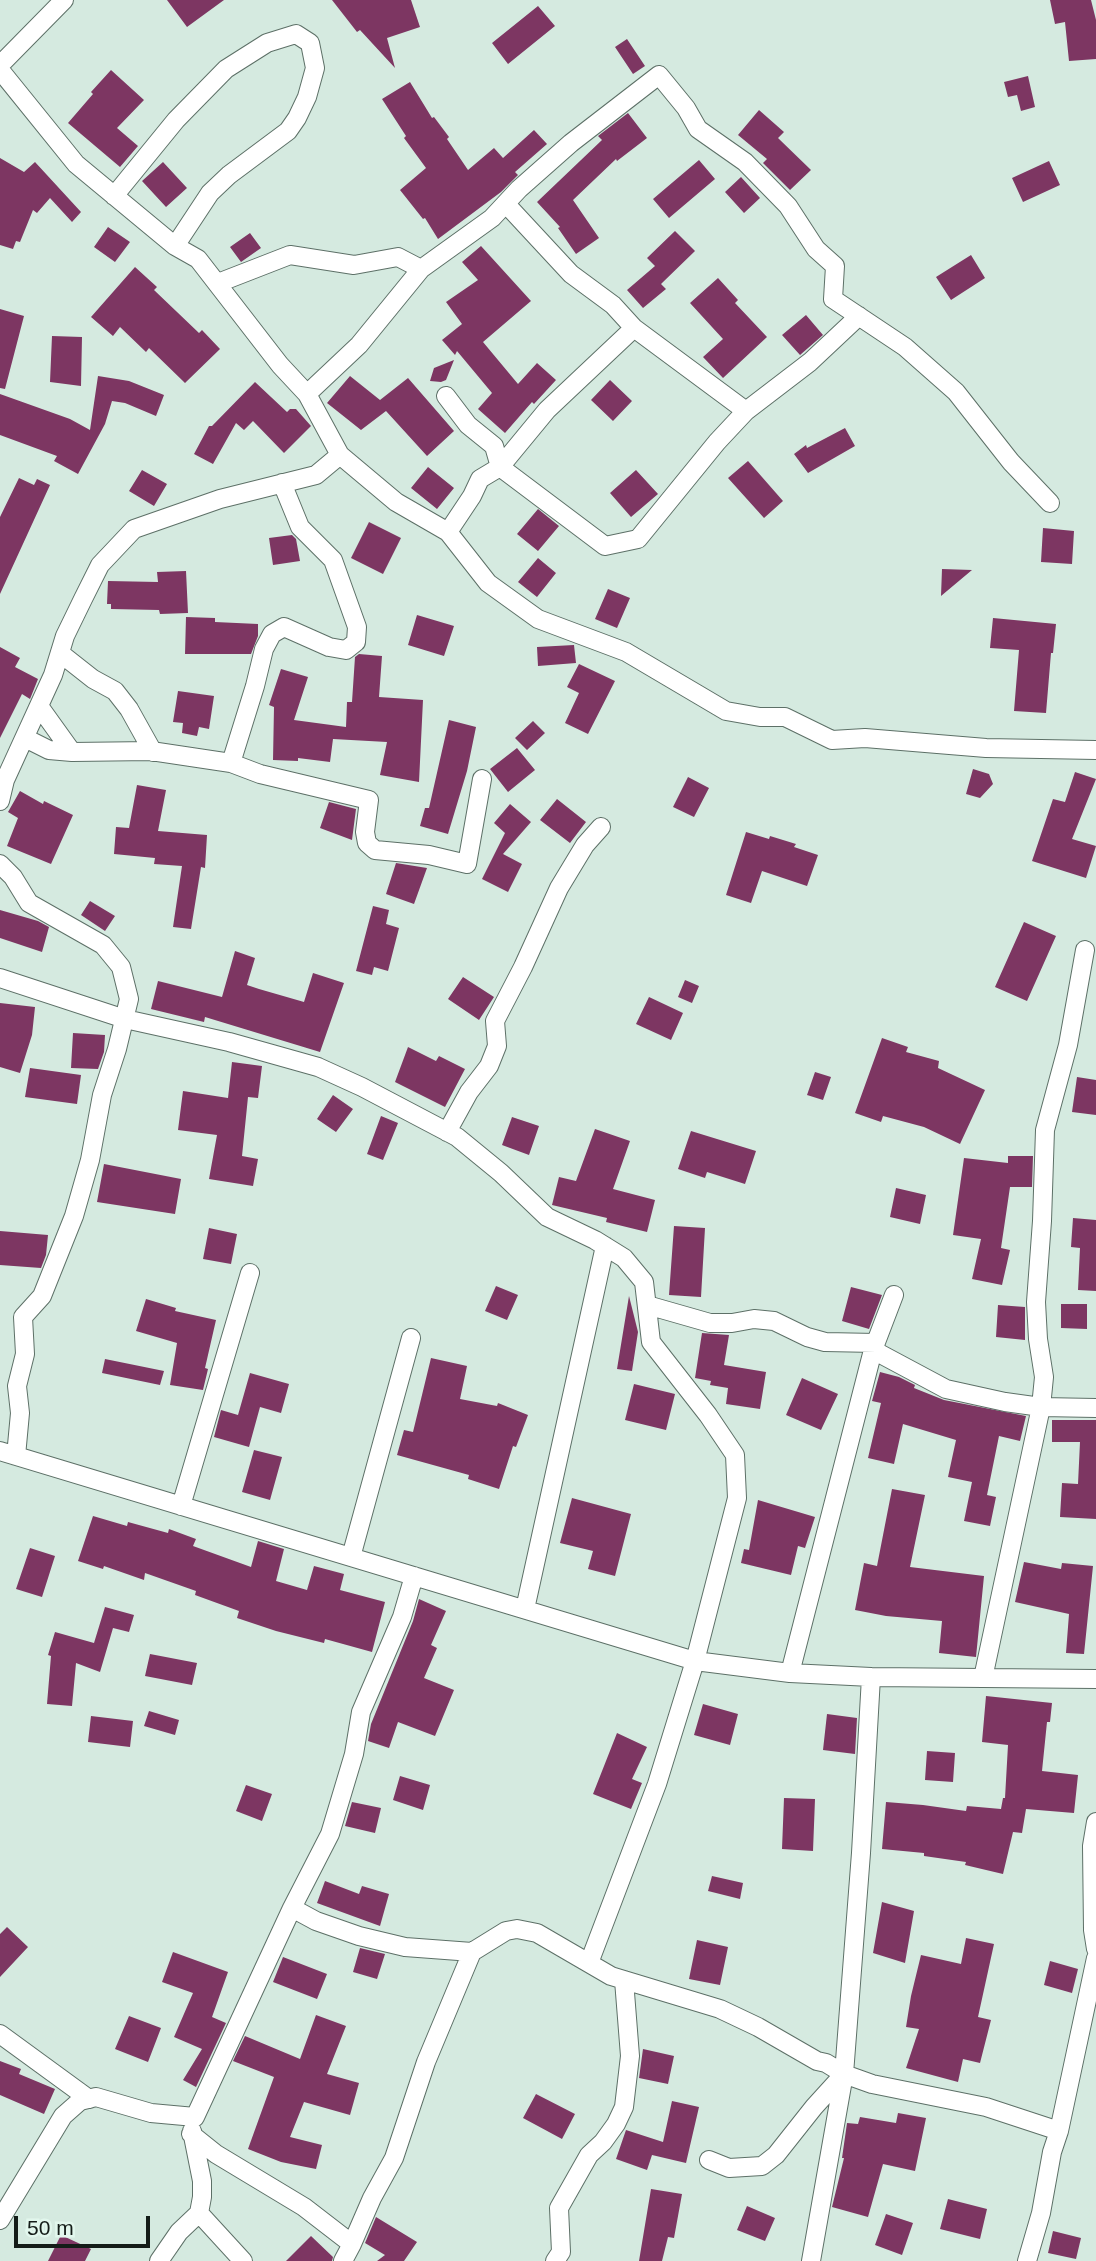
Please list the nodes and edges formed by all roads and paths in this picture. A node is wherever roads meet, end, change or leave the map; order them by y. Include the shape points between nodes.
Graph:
1 (64, 0) edge
2 (0, 68) edge
3 (114, 196) junction
4 (506, 204) junction
5 (175, 246) junction
6 (421, 269) junction
7 (218, 283) junction
8 (859, 316) junction
9 (634, 328) junction
10 (307, 394) junction
11 (446, 396) dead end
12 (746, 411) junction
13 (340, 455) junction
14 (500, 467) junction
15 (282, 483) junction
16 (1050, 503) dead end
17 (448, 532) junction
18 (60, 653) junction
19 (39, 706) junction
20 (24, 738) junction
21 (1096, 750) edge
22 (72, 752) junction
23 (153, 752) junction
24 (231, 763) junction
25 (482, 779) dead end
26 (0, 801) edge
27 (601, 827) dead end
28 (0, 864) edge
29 (1085, 950) dead end
30 (0, 978) edge
31 (125, 1019) junction
32 (447, 1132) junction
33 (605, 1246) junction
34 (250, 1273) dead end
35 (894, 1296) dead end
36 (647, 1304) junction
37 (411, 1338) dead end
38 (874, 1347) junction
39 (1041, 1407) junction
40 (1096, 1408) edge
41 (8, 1453) edge
42 (181, 1506) junction
43 (351, 1557) junction
44 (414, 1576) junction
45 (525, 1609) junction
46 (695, 1661) junction
47 (790, 1673) junction
48 (871, 1677) junction
49 (983, 1678) junction
50 (1096, 1679) edge
51 (1096, 1822) edge
52 (292, 1908) junction
53 (1096, 1949) edge
54 (472, 1952) junction
55 (1096, 1958) edge
56 (589, 1963) junction
57 (624, 1980) junction
58 (0, 2035) edge
59 (844, 2074) junction
60 (89, 2099) junction
61 (193, 2125) junction
62 (1059, 2131) junction
63 (709, 2160) dead end
64 (3, 2210) edge
65 (199, 2213) junction
66 (352, 2244) junction
67 (159, 2261) edge
68 (243, 2261) edge
69 (344, 2261) edge
70 (555, 2261) edge
71 (811, 2261) edge
72 (1027, 2261) edge

1 - 2 street
2 - 3 street via 76,164
3 - 5 street
3 - 5 street via 176,120 226,69 267,43 296,34 310,43 315,68 297,118 288,131 210,193
4 - 6 street
4 - 8 street via 571,144 659,75 698,129 745,162 788,206 816,248 835,266 833,299
4 - 9 street via 571,274
5 - 7 street via 198,259
6 - 7 street via 398,257 354,264 290,256
6 - 10 street via 359,345
7 - 10 street
8 - 12 street via 810,362
8 - 16 street via 905,347 956,392
9 - 12 street
9 - 14 street via 547,410
10 - 13 street
11 - 14 street via 468,425 494,446
12 - 14 street via 638,539 619,544 605,546
13 - 15 street via 316,475
13 - 17 street via 396,502
14 - 17 street via 480,479
15 - 18 street via 134,529 100,565
15 - 24 street via 300,527 333,560 357,627 356,642 346,650 284,627 272,634
17 - 21 street via 488,583 538,619 626,652 726,711 785,717 832,740
18 - 19 street
18 - 23 street via 115,691
19 - 20 street
19 - 22 street
20 - 22 street via 49,750
20 - 26 street
22 - 23 street
23 - 24 street
24 - 25 street via 369,800 365,832 367,843 375,850 467,864
27 - 32 street via 559,888 495,1021 496,1046 489,1066 468,1092
28 - 31 street via 29,903 103,945 121,967 129,999
29 - 39 street via 1068,1045 1045,1130 1036,1302 1044,1377
30 - 31 street
31 - 32 street via 318,1068
31 - 41 street via 102,1095 75,1216 42,1296 23,1317 25,1354 17,1386 20,1413
32 - 33 street via 501,1172 547,1217
33 - 36 street via 624,1258 644,1282
33 - 45 street
34 - 42 street
35 - 38 street
36 - 38 street via 710,1323 774,1321 825,1342
36 - 46 street via 651,1342 735,1455 737,1498
37 - 43 street
38 - 39 street via 946,1389
38 - 47 street
39 - 40 street
39 - 49 street
41 - 42 street
42 - 43 street
43 - 44 street
44 - 45 street
44 - 52 street via 402,1617 361,1712 354,1754 330,1834
45 - 46 street
46 - 47 street
46 - 56 street via 657,1784
47 - 48 street
48 - 49 street
48 - 59 street
49 - 50 street
51 - 53 street via 1092,1846
52 - 54 street via 370,1939 405,1947
52 - 61 street
54 - 56 street via 517,1929 537,1933
54 - 66 street via 426,2062 394,2158
55 - 62 street
56 - 57 street
57 - 59 street via 720,2009
57 - 70 street via 630,2056 624,2107 559,2208 561,2252
58 - 60 street
59 - 62 street via 986,2107
59 - 63 street via 762,2166 729,2168
59 - 71 street
60 - 61 street via 96,2097
60 - 64 street via 63,2116
61 - 65 street via 202,2180
61 - 66 street via 216,2154 304,2207
62 - 72 street
65 - 67 street
65 - 68 street
66 - 69 street

